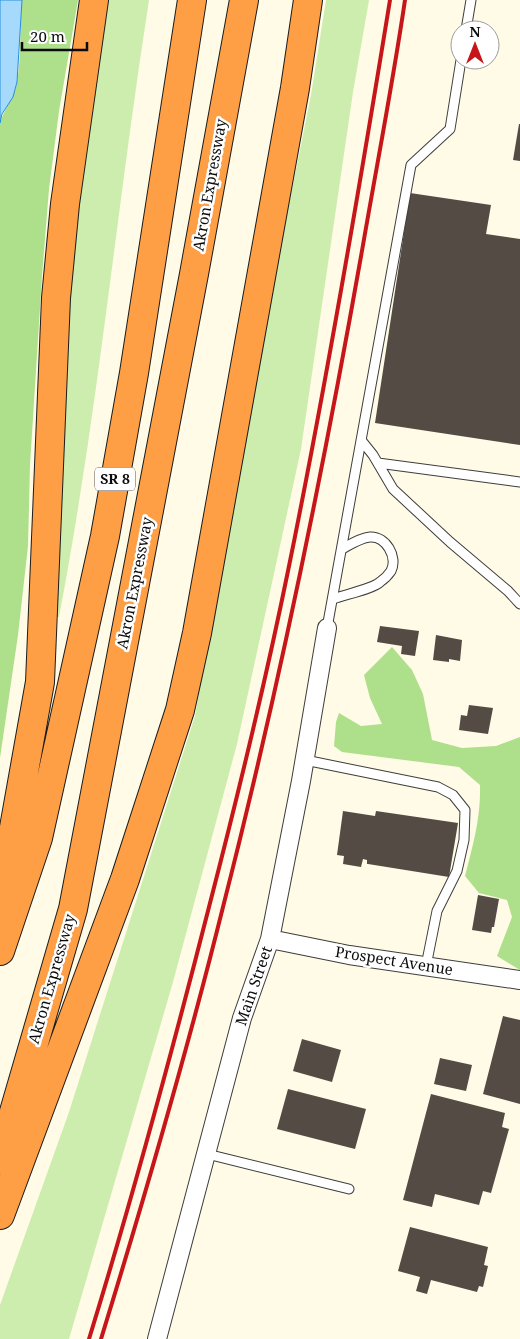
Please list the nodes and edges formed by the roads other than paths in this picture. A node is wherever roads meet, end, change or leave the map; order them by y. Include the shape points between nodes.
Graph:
1 (94, 0) edge
2 (192, 0) edge
3 (244, 0) edge
4 (308, 0) edge
5 (471, 0) edge
6 (468, 20) edge
7 (459, 70) edge
8 (361, 440) junction
9 (378, 463) junction
10 (520, 482) edge
11 (342, 549) junction
12 (333, 599) junction
13 (520, 604) edge
14 (327, 628) joint
15 (305, 760) junction
16 (0, 906) edge
17 (270, 939) junction
18 (0, 951) edge
19 (426, 966) junction
20 (520, 980) edge
21 (207, 1154) junction
22 (0, 1160) edge
23 (349, 1189) dead end
24 (0, 1215) edge
25 (157, 1339) edge

1 - 16 highway via 65,204 56,298 40,682
2 - 18 highway, SR 8 via 134,373 104,536 38,838
3 - 22 highway, Akron Expressway / SR 8 via 73,908
4 - 24 highway via 197,633 180,710 126,879
5 - 6 lane
7 - 8 lane via 450,129 410,165
8 - 9 lane
8 - 11 lane
9 - 10 lane
9 - 13 lane via 393,488
11 - 12 lane
11 - 12 lane via 370,537 384,541 393,555 391,570 379,584
12 - 14 lane
14 - 15 street, Main Street
15 - 17 street, Main Street
15 - 19 lane via 438,787 453,794 465,810 464,840 457,871 437,911
17 - 19 street, Prospect Avenue
17 - 21 street, Main Street via 242,1018
19 - 20 street, Prospect Avenue
21 - 23 lane
21 - 25 street, Main Street

